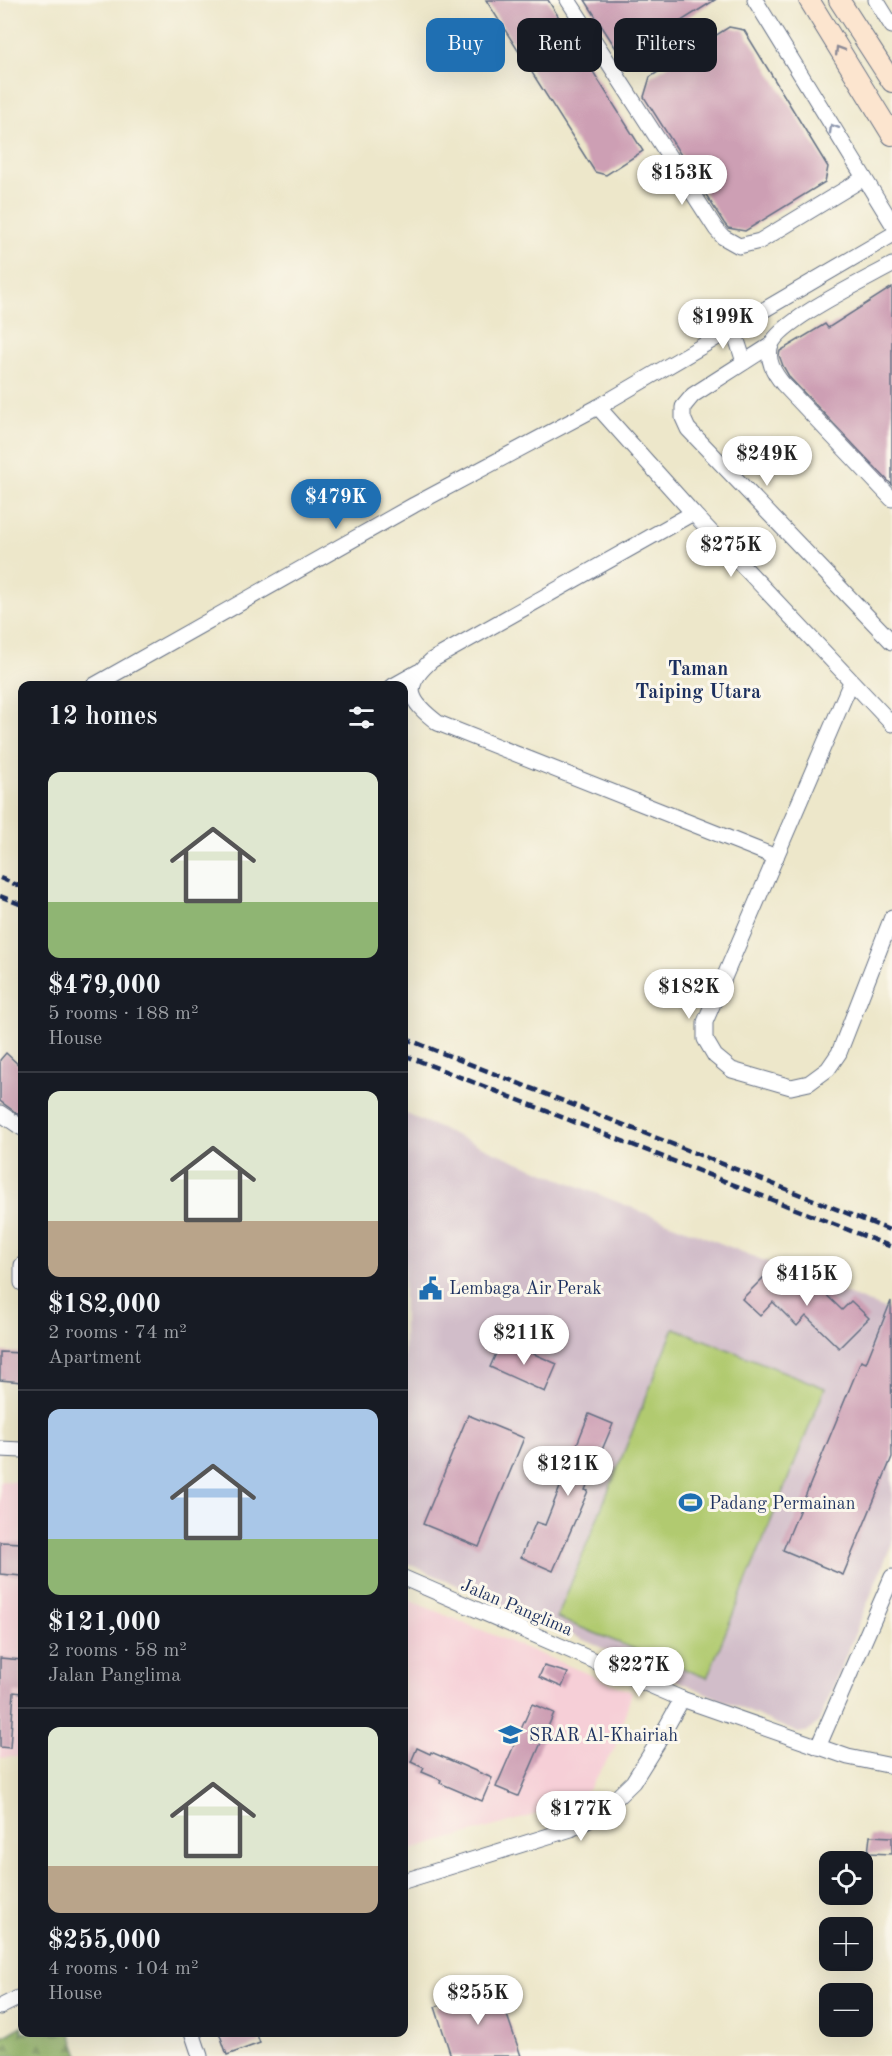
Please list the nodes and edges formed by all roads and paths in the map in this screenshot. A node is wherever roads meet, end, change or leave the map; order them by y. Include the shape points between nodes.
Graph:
1 (568, 0) edge
2 (755, 0) edge
3 (809, 0) edge
4 (839, 0) edge
5 (876, 0) edge
6 (892, 26) edge
7 (892, 82) edge
8 (892, 135) edge
9 (864, 178) junction
10 (892, 223) edge
11 (892, 235) edge
12 (892, 266) edge
13 (733, 328) junction
14 (771, 345) junction
15 (744, 362) junction
16 (598, 407) junction
17 (892, 499) edge
18 (693, 513) junction
19 (892, 642) edge
20 (418, 672) junction
21 (102, 681) edge
22 (402, 681) edge
23 (851, 682) junction
24 (892, 724) edge
25 (776, 857) junction
26 (892, 917) edge
27 (0, 1113) edge
28 (18, 1125) edge
29 (0, 1449) edge
30 (18, 1450) edge
31 (892, 1577) edge
32 (408, 1580) edge
33 (682, 1699) junction
34 (818, 1747) junction
35 (892, 1766) edge
36 (408, 1880) edge
37 (18, 1998) edge
38 (0, 2007) edge
39 (194, 2037) edge
40 (200, 2056) edge

1 - 9 street via 716,228 731,242 739,246 760,241
9 -> 2 street
8 -> 3 main road
4 - 7 main road
5 - 6 street
9 - 10 street
11 - 13 street
12 - 14 street via 794,321
13 - 15 street
13 - 16 street
14 - 15 street
14 - 17 street via 770,361 777,376
15 - 19 street via 693,395 683,407 688,429
16 - 18 street
16 - 21 street via 404,510
18 - 20 street via 432,660
18 - 23 street
20 - 22 street
20 - 25 street via 411,687 415,701 438,723
23 - 24 street
23 - 25 street
25 - 26 street via 705,1022 705,1039 715,1056 732,1070 791,1087 809,1083 828,1069 839,1053
27 - 28 street
29 - 30 street
31 - 34 street
32 - 33 street, Jalan Panglima
33 - 34 street, Jalan Panglima
33 - 36 street via 633,1782 603,1811 571,1829
34 - 35 street, Jalan Panglima
37 - 38 street
39 - 40 street

